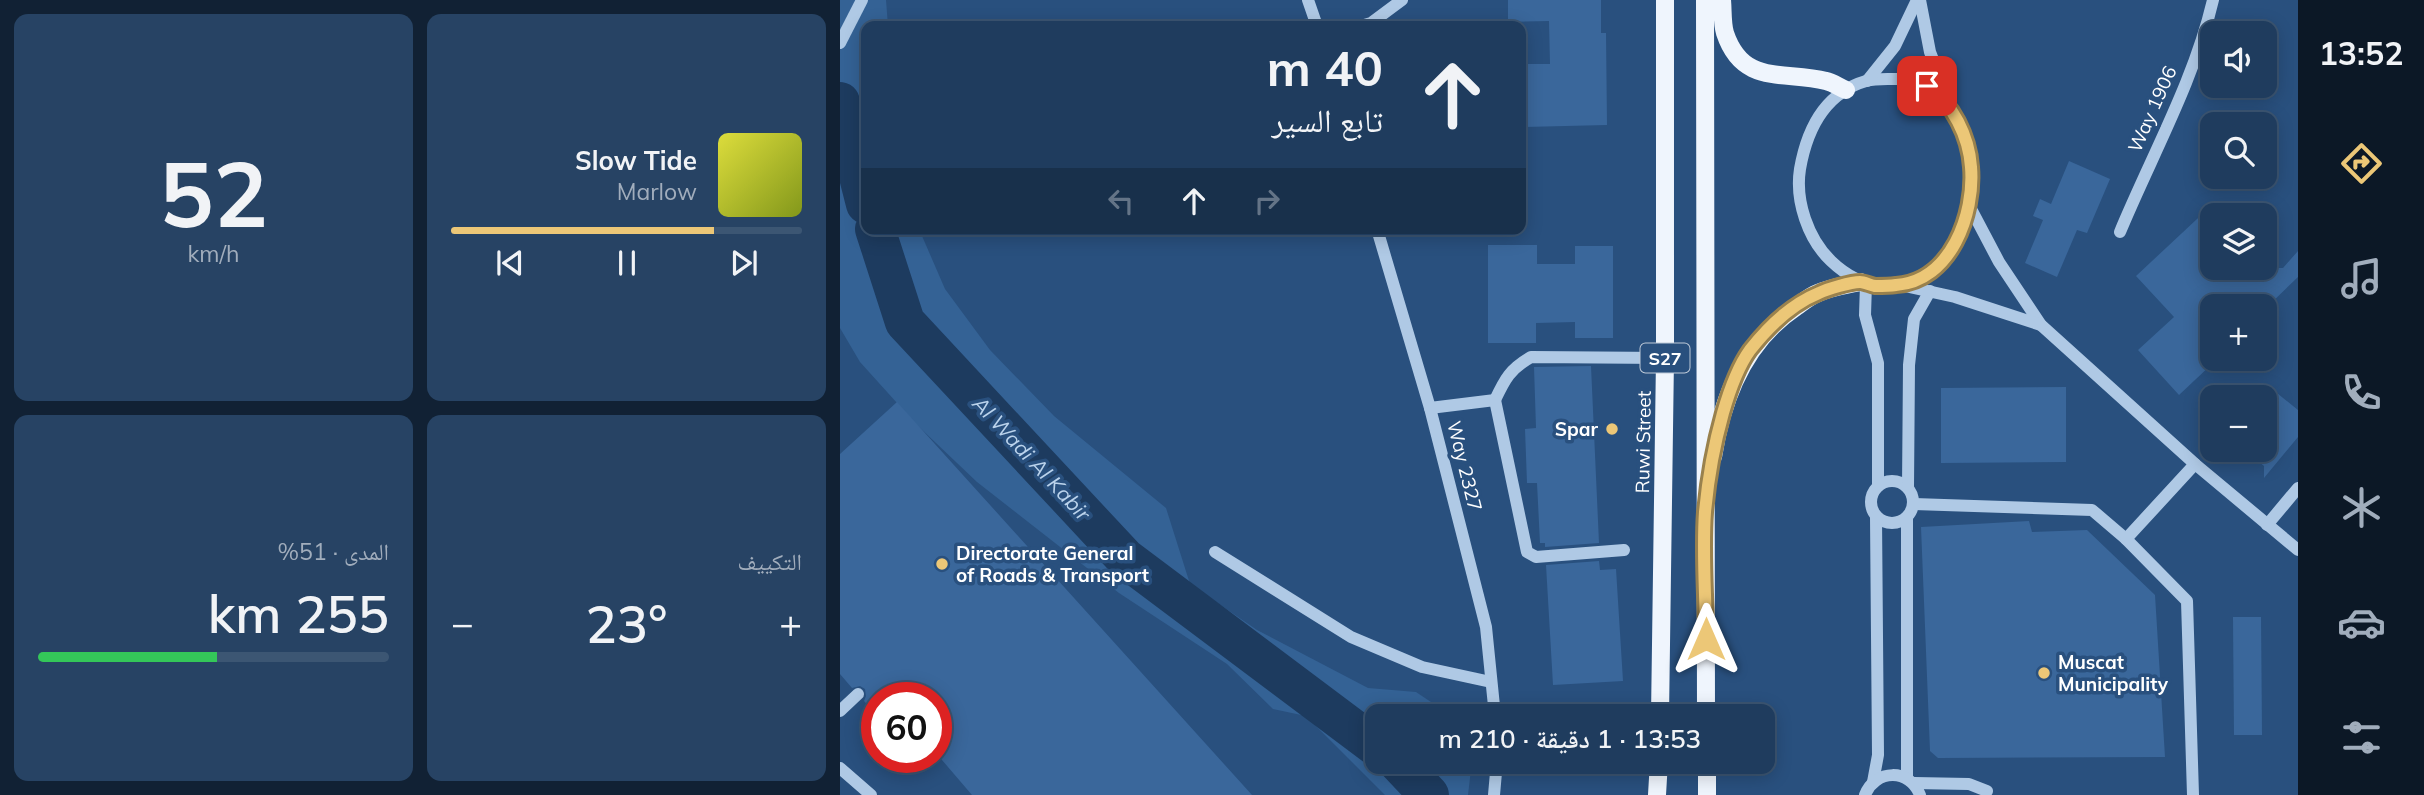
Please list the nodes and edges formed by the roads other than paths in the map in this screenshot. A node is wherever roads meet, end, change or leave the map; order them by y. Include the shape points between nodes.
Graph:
1 (862, 0) edge
2 (1308, 0) edge
3 (1402, 0) edge
4 (1665, 0) edge
5 (1705, 0) edge
6 (1722, 0) edge
7 (1919, 0) edge
8 (2213, 0) edge
9 (1315, 21) edge
10 (1374, 21) edge
11 (840, 43) edge
12 (1867, 81) junction
13 (1846, 90) junction
14 (1952, 111) junction
15 (1970, 207) junction
16 (2120, 232) dead end
17 (1379, 235) edge
18 (1863, 283) junction
19 (1899, 285) junction
20 (1930, 291) junction
21 (2041, 325) junction
22 (1665, 359) junction
23 (1495, 400) junction
24 (1430, 408) junction
25 (2194, 464) junction
26 (1878, 486) junction
27 (1908, 487) junction
28 (2298, 488) edge
29 (1914, 504) junction
30 (1705, 513) junction
31 (1876, 517) junction
32 (1907, 518) junction
33 (2267, 525) junction
34 (2126, 539) junction
35 (1624, 550) dead end
36 (2298, 550) edge
37 (1215, 552) dead end
38 (1492, 681) junction
39 (858, 694) dead end
40 (1494, 704) edge
41 (1660, 704) edge
42 (1706, 704) edge
43 (840, 711) edge
44 (840, 768) edge
45 (1496, 774) edge
46 (1707, 774) edge
47 (1873, 782) junction
48 (1913, 785) edge
49 (871, 795) edge
50 (1494, 795) edge
51 (1707, 795) edge
52 (1865, 795) edge
53 (1980, 795) edge
54 (2193, 795) edge

1 - 11 street
2 - 9 street
3 - 10 street
4 - 22 main road, Ruwi Street / S27
5 - 30 main road, S27
6 - 13 main road via 1724,31 1735,54 1755,69 1772,76 1826,81
7 - 12 street via 1895,46
7 - 14 street via 1930,52
8 - 16 street, Way 1906 via 2180,102
12 - 13 street
12 - 14 street via 1912,80 1939,94
13 - 18 street via 1818,116 1806,142 1799,172 1800,199 1818,247 1847,275
14 - 15 street via 1971,162
15 - 19 street via 1959,236 1937,266
15 - 21 street via 1999,262
17 - 24 street, Way 2327
18 - 19 street
18 - 26 street via 1865,315 1878,363
18 - 30 main road via 1819,292 1776,320 1749,352 1730,390 1716,439
19 - 20 street
20 - 21 street
20 - 27 street via 1914,319
21 - 25 street
22 - 23 street via 1531,357 1516,365
22 - 41 main road, Ruwi Street / S27
23 - 24 street
23 - 35 street via 1527,552 1536,557
24 - 38 street, Way 2327 via 1486,627
25 - 33 street
25 - 34 street
26 - 27 street via 1896,481
26 - 31 street via 1871,498
27 - 29 street
28 - 33 street
29 - 32 street
29 - 34 street via 2092,510
30 - 42 main road, S27
31 - 32 street via 1888,524
31 - 47 street via 1878,755
32 - 48 street
33 - 36 street
34 - 54 street via 2187,601
37 - 38 street via 1351,637 1422,667
38 - 40 street, Way 2327
39 - 43 street
44 - 49 street
45 - 50 street
46 - 51 main road
47 - 48 street via 1889,774
47 - 52 street
48 - 53 street via 1969,785 1987,791

